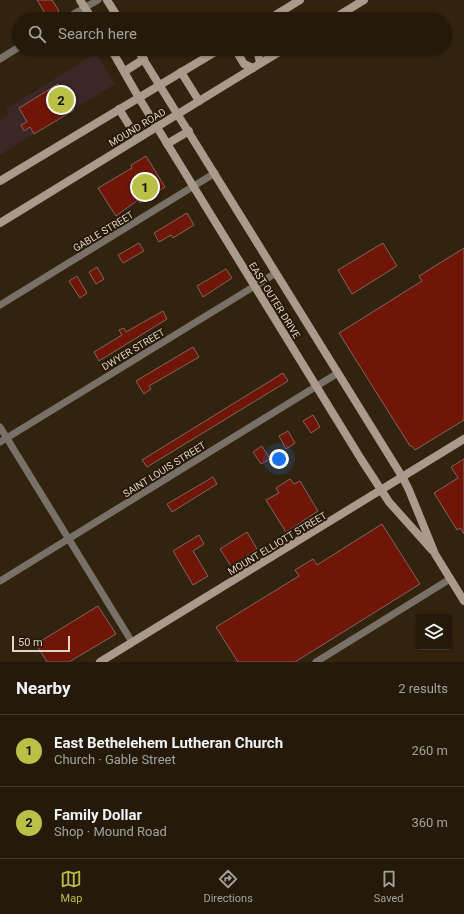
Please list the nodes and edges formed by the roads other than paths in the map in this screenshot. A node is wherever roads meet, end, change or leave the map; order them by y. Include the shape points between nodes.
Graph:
1 (80, 0) edge
2 (98, 0) edge
3 (108, 0) edge
4 (300, 0) edge
5 (364, 0) edge
6 (85, 8) junction
7 (78, 12) edge
8 (88, 12) edge
9 (115, 12) edge
10 (280, 12) edge
11 (344, 12) edge
12 (12, 51) edge
13 (115, 56) edge
14 (142, 56) edge
15 (208, 56) edge
16 (239, 56) edge
17 (258, 56) edge
18 (272, 56) edge
19 (0, 59) edge
20 (144, 59) junction
21 (260, 63) junction
22 (253, 68) junction
23 (125, 71) junction
24 (181, 72) junction
25 (161, 84) junction
26 (139, 98) junction
27 (199, 101) junction
28 (119, 109) junction
29 (178, 113) junction
30 (156, 126) junction
31 (189, 131) junction
32 (137, 138) junction
33 (167, 144) junction
34 (215, 174) junction
35 (0, 181) edge
36 (194, 187) junction
37 (0, 223) edge
38 (276, 272) junction
39 (255, 286) junction
40 (0, 305) edge
41 (338, 373) junction
42 (317, 387) junction
43 (0, 427) edge
44 (464, 439) edge
45 (3, 440) edge
46 (403, 478) junction
47 (382, 491) junction
48 (69, 539) junction
49 (435, 554) junction
50 (450, 579) junction
51 (0, 581) edge
52 (464, 601) edge
53 (132, 642) junction
54 (100, 662) edge
55 (316, 662) edge

1 - 6 main road
2 - 6 street
3 - 9 main road
4 - 10 main road
5 - 11 main road
6 - 7 street
6 - 8 main road
12 - 19 street
13 - 23 main road, EAST OUTER DRIVE
14 - 20 main road, EAST OUTER DRIVE
15 - 24 main road
16 - 22 main road via 244,64
17 - 21 main road
18 - 21 main road, MOUND ROAD
20 - 23 main road
20 - 25 main road, EAST OUTER DRIVE
21 - 22 main road, MOUND ROAD
22 - 27 main road, MOUND ROAD
23 - 26 main road, EAST OUTER DRIVE
24 - 25 main road
24 - 27 main road
25 - 26 main road
25 - 29 main road, EAST OUTER DRIVE
26 - 28 main road
26 - 30 main road, EAST OUTER DRIVE
27 - 29 main road, MOUND ROAD
28 - 32 main road
28 - 35 main road
29 - 30 main road, MOUND ROAD
29 - 31 main road, EAST OUTER DRIVE
30 - 32 main road, MOUND ROAD
30 - 33 main road, EAST OUTER DRIVE
31 - 33 main road
31 - 34 main road, EAST OUTER DRIVE
32 - 37 main road, MOUND ROAD
33 - 36 main road, EAST OUTER DRIVE
34 - 36 street, GABLE STREET
34 - 38 main road, EAST OUTER DRIVE
36 - 39 main road, EAST OUTER DRIVE
36 - 40 street, GABLE STREET
38 - 39 street, DWYER STREET
38 - 41 main road, EAST OUTER DRIVE
39 - 42 main road, EAST OUTER DRIVE
39 - 45 street, DWYER STREET
41 - 42 street, SAINT LOUIS STREET
41 - 46 main road, EAST OUTER DRIVE
42 - 47 main road, EAST OUTER DRIVE
42 - 48 street, SAINT LOUIS STREET
43 - 45 street
44 - 46 main road, MOUNT ELLIOTT STREET
45 - 48 street
46 - 47 main road, MOUNT ELLIOTT STREET
46 - 49 main road, EAST OUTER DRIVE
47 - 49 main road, EAST OUTER DRIVE
47 - 53 main road, MOUNT ELLIOTT STREET
48 - 51 street, SAINT LOUIS STREET
48 - 53 street
49 - 50 main road, EAST OUTER DRIVE
50 - 52 main road, EAST OUTER DRIVE
50 - 55 street
53 - 54 main road, MOUNT ELLIOTT STREET

